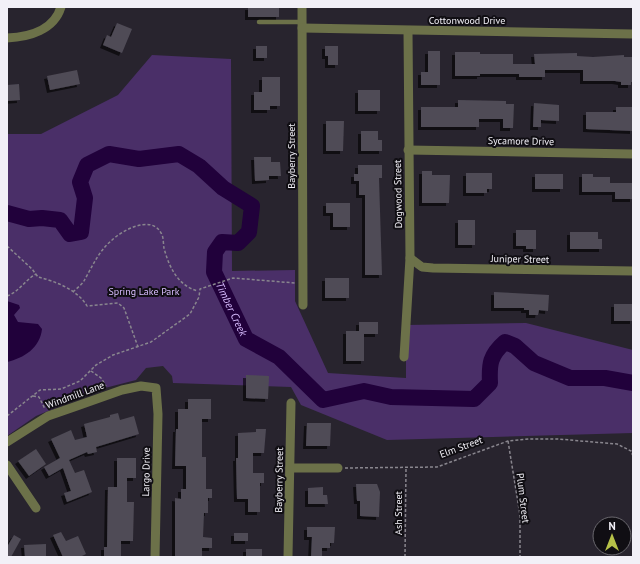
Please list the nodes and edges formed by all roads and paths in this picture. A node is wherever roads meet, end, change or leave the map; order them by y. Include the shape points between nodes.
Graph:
1 (61, 7) edge
2 (302, 7) edge
3 (259, 22) dead end
4 (302, 25) junction
5 (408, 31) junction
6 (633, 34) edge
7 (7, 38) edge
8 (408, 150) junction
9 (633, 154) edge
10 (7, 246) edge
11 (410, 258) junction
12 (633, 272) edge
13 (36, 274) junction
14 (302, 283) junction
15 (199, 291) junction
16 (73, 292) junction
17 (7, 296) edge
18 (302, 305) dead end
19 (138, 347) junction
20 (404, 357) dead end
21 (91, 371) junction
22 (156, 388) joint
23 (111, 394) junction
24 (31, 396) junction
25 (291, 403) dead end
26 (7, 416) edge
27 (48, 416) junction
28 (508, 441) junction
29 (7, 442) edge
30 (633, 456) edge
31 (7, 465) edge
32 (290, 468) junction
33 (338, 468) joint
34 (406, 468) junction
35 (36, 508) dead end
36 (155, 557) edge
37 (288, 557) edge
38 (405, 557) edge
39 (520, 557) edge

1 - 7 street via 55,20 43,30
2 - 4 street, Bayberry Street
3 - 4 lane
4 - 5 street, Cottonwood Drive
4 - 14 street, Bayberry Street
5 - 6 street, Cottonwood Drive
5 - 8 street, Dogwood Street
8 - 9 street, Sycamore Drive
8 - 11 street, Dogwood Street
10 - 13 path
11 - 12 street, Juniper Street via 422,267 433,268
11 - 20 street, Dogwood Street
13 - 16 path
13 - 17 path
14 - 15 path via 252,281 241,278
14 - 18 street, Bayberry Street
15 - 16 path via 189,289 176,277 164,249 162,233 156,227 134,225 105,246 85,280
15 - 19 path via 199,297 190,314 151,342
16 - 19 path via 80,296 87,306 118,303 124,308
19 - 21 path via 113,355
21 - 23 path via 101,378
21 - 24 path via 80,381 61,389 40,390
22 - 23 street, Windmill Lane via 141,386
22 - 36 street, Largo Drive via 158,414
23 - 27 street, Windmill Lane
24 - 26 path
24 - 27 path via 39,397
25 - 32 street, Bayberry Street
27 - 29 street, Windmill Lane
28 - 30 path, Elm Street via 544,438 617,444 631,451
28 - 34 path, Elm Street via 437,467
28 - 39 path, Plum Street via 520,515
31 - 35 street
32 - 33 street
32 - 37 street, Bayberry Street
33 - 34 path, Elm Street
34 - 38 path, Ash Street

